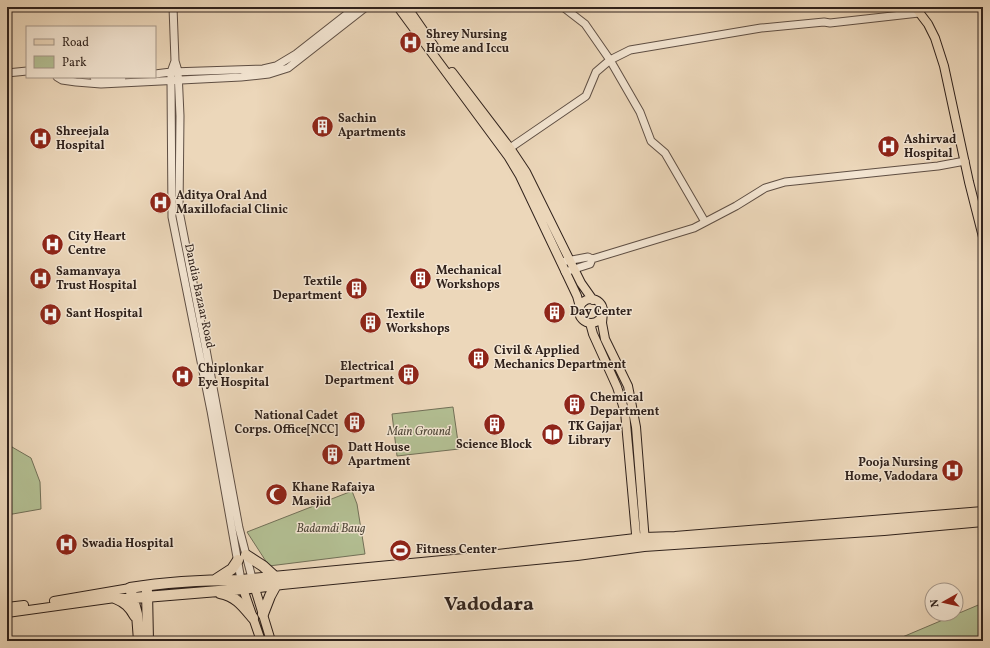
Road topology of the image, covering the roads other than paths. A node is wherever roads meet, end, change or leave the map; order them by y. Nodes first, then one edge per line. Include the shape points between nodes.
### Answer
1 (174, 7) edge
2 (356, 7) edge
3 (366, 7) edge
4 (398, 7) edge
5 (407, 7) edge
6 (563, 7) edge
7 (917, 10) edge
8 (610, 60) junction
9 (26, 71) edge
10 (175, 72) junction
11 (7, 73) edge
12 (156, 74) edge
13 (59, 78) edge
14 (174, 80) junction
15 (510, 148) junction
16 (964, 161) junction
17 (705, 222) junction
18 (983, 236) edge
19 (592, 259) junction
20 (565, 262) junction
21 (574, 269) junction
22 (565, 272) junction
23 (593, 300) junction
24 (580, 307) junction
25 (602, 312) junction
26 (590, 323) junction
27 (983, 512) edge
28 (983, 521) edge
29 (641, 542) junction
30 (242, 558) junction
31 (215, 580) junction
32 (275, 581) junction
33 (253, 583) junction
34 (146, 585) junction
35 (242, 585) junction
36 (130, 588) junction
37 (212, 592) junction
38 (148, 597) junction
39 (115, 598) junction
40 (133, 598) junction
41 (7, 607) edge
42 (7, 613) edge
43 (263, 614) junction
44 (253, 618) junction
45 (138, 625) junction
46 (140, 641) edge
47 (148, 641) edge
48 (261, 641) edge
49 (271, 641) edge

1 - 10 street, Dandia Bazaar Road
2 - 10 street via 296,54 276,66 263,69
3 - 14 street via 288,68 269,74 241,77
4 - 20 main road via 508,156
5 - 15 main road
6 - 8 street via 585,24
7 - 8 street via 830,24 816,23 729,33 630,50
7 - 16 main road via 935,38
8 - 15 street via 596,72 586,96
8 - 17 street via 640,112 651,141 665,153
9 - 11 street
10 - 12 street
10 - 14 street, Dandia Bazaar Road
13 - 14 street via 101,84
14 - 30 street, Dandia Bazaar Road via 180,116 179,211
15 - 20 main road via 526,172
16 - 17 street via 785,182 765,188
16 - 18 main road
17 - 19 street via 687,230
19 - 20 street via 588,257
19 - 21 street via 590,264
20 - 21 main road
20 - 22 main road
21 - 22 street
21 - 23 main road
22 - 24 main road
23 - 24 main road via 587,300
23 - 25 main road via 599,303
24 - 26 main road via 581,318
25 - 26 main road via 600,319
25 - 29 main road via 605,339 628,386 636,427
26 - 29 main road via 625,412
27 - 29 highway via 675,537
28 - 29 highway via 884,530
29 - 32 highway via 471,558
30 - 31 highway via 232,569
30 - 32 highway via 262,566
30 - 33 street, Dandia Bazaar Road
30 - 35 street, Dandia Bazaar Road
31 - 34 highway
31 - 35 highway
32 - 33 highway
32 - 43 highway
33 - 35 highway
33 - 43 main road
34 - 36 highway
34 - 38 highway
35 - 37 highway
35 - 44 main road
36 - 40 highway
36 - 41 main road
37 - 38 highway
37 - 44 highway via 228,594 238,600
38 - 40 highway
38 - 47 highway
39 - 40 main road
39 - 42 main road
39 - 45 highway via 129,607
40 - 45 highway
43 - 49 main road
44 - 48 main road
45 - 46 highway

